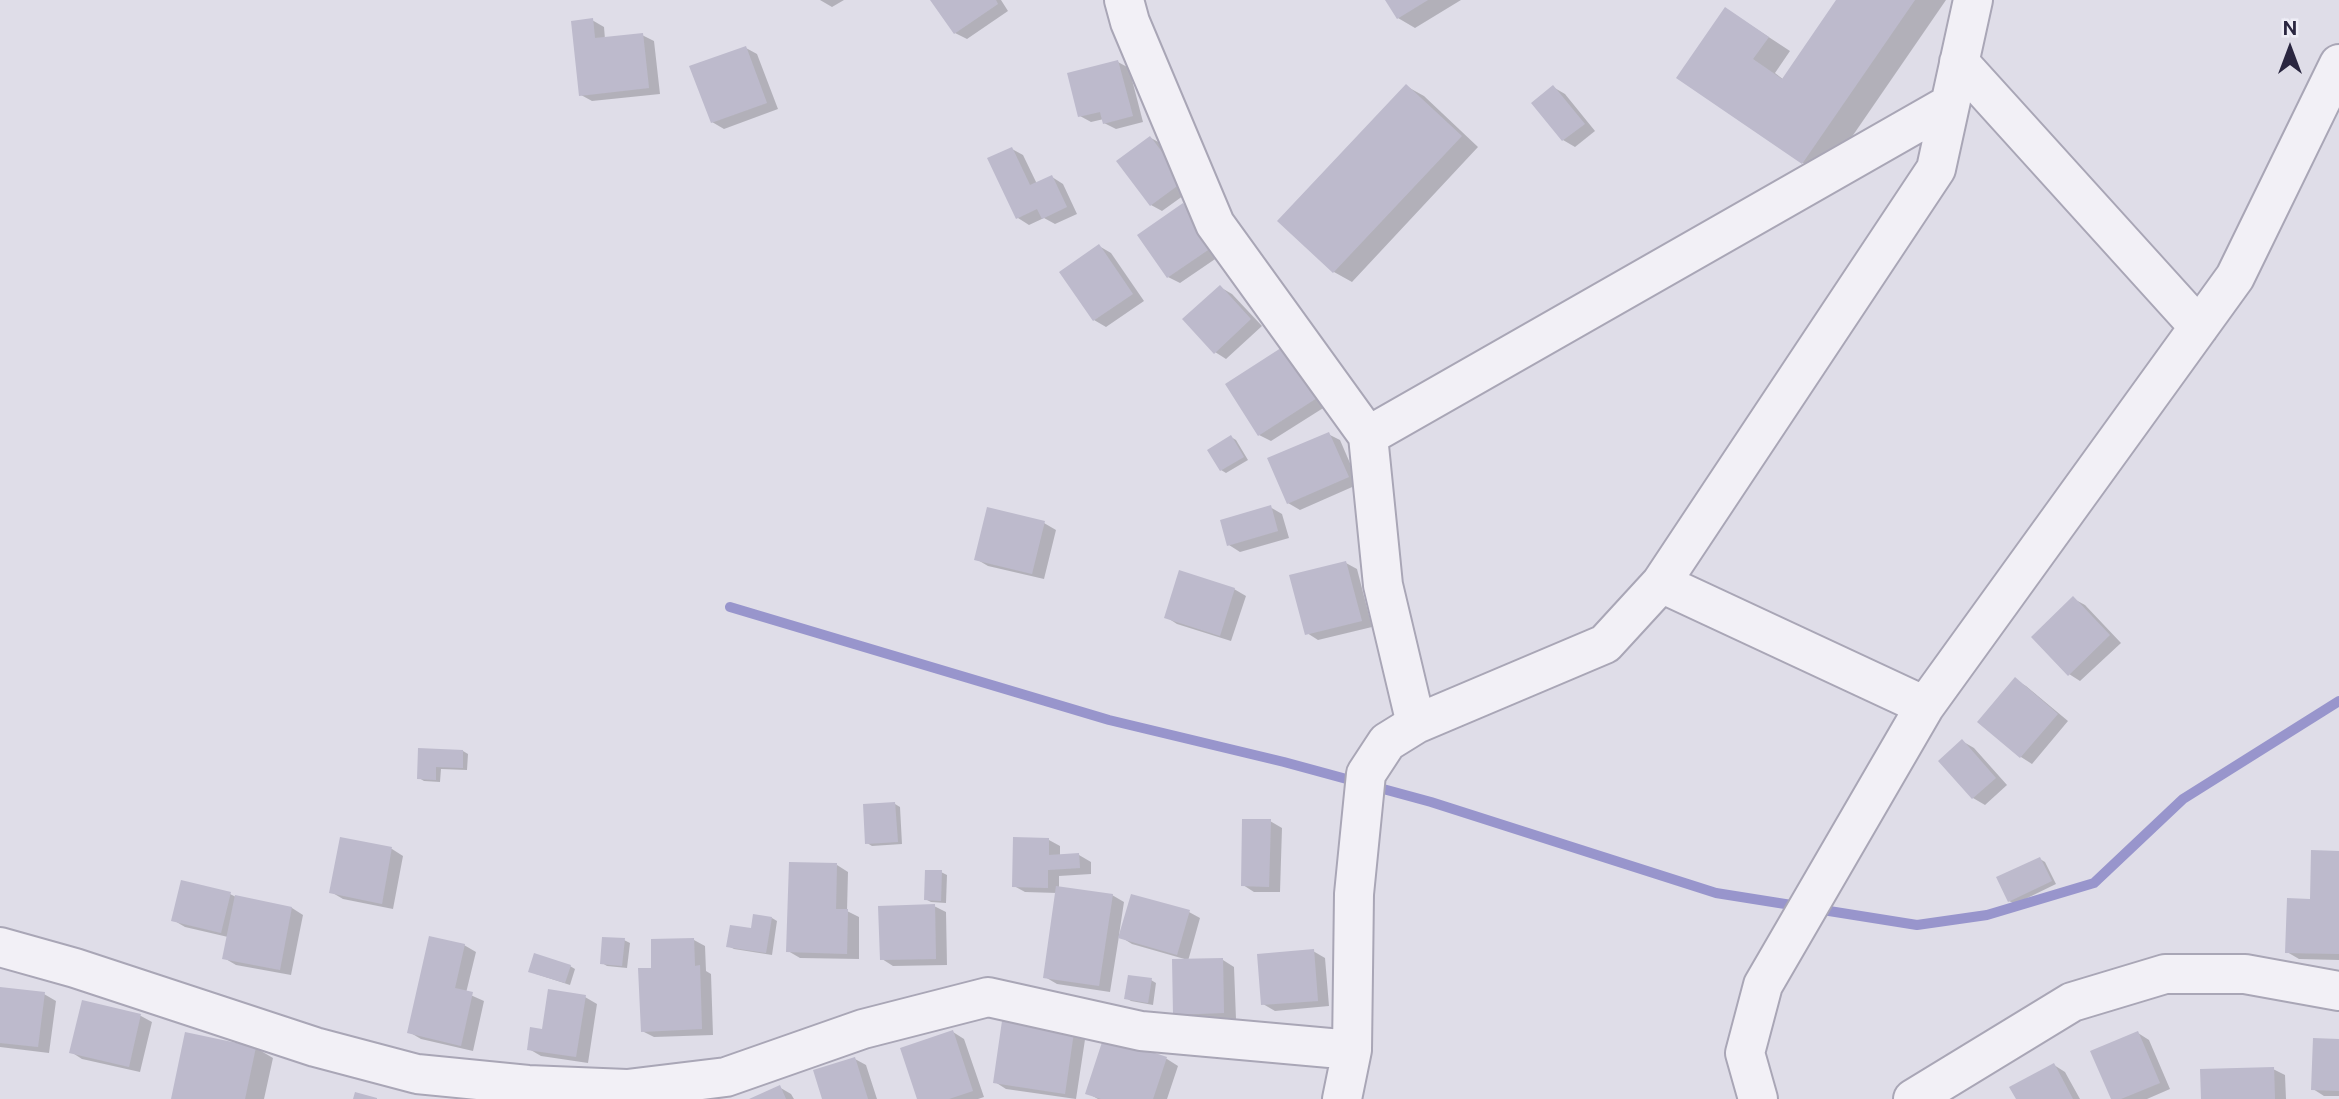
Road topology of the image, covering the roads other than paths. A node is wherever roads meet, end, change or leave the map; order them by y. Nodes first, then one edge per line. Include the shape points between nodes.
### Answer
1 (1125, 0) edge
2 (1973, 0) edge
3 (1959, 62) junction
4 (2339, 64) edge
5 (1950, 104) junction
6 (2199, 327) junction
7 (1368, 436) junction
8 (1661, 583) junction
9 (1924, 706) junction
10 (1416, 724) junction
11 (0, 947) edge
12 (2339, 991) edge
13 (1352, 1050) junction
14 (1342, 1099) edge
15 (1758, 1099) edge
16 (1913, 1099) edge

1 - 7 street via 1130,22 1215,224
2 - 3 street
3 - 5 street
3 - 6 street
4 - 6 street via 2235,278
5 - 7 street
5 - 8 street via 1936,169
6 - 9 street
7 - 10 street via 1383,585
8 - 9 street
8 - 10 street via 1605,644
9 - 15 street via 1763,985 1745,1053
10 - 13 street via 1387,743 1366,774 1354,894
11 - 13 street via 315,1047 417,1074 528,1085 627,1089 726,1077 863,1029 988,997 1141,1031
12 - 16 street via 2245,974 2165,974 2072,1002
13 - 14 street

